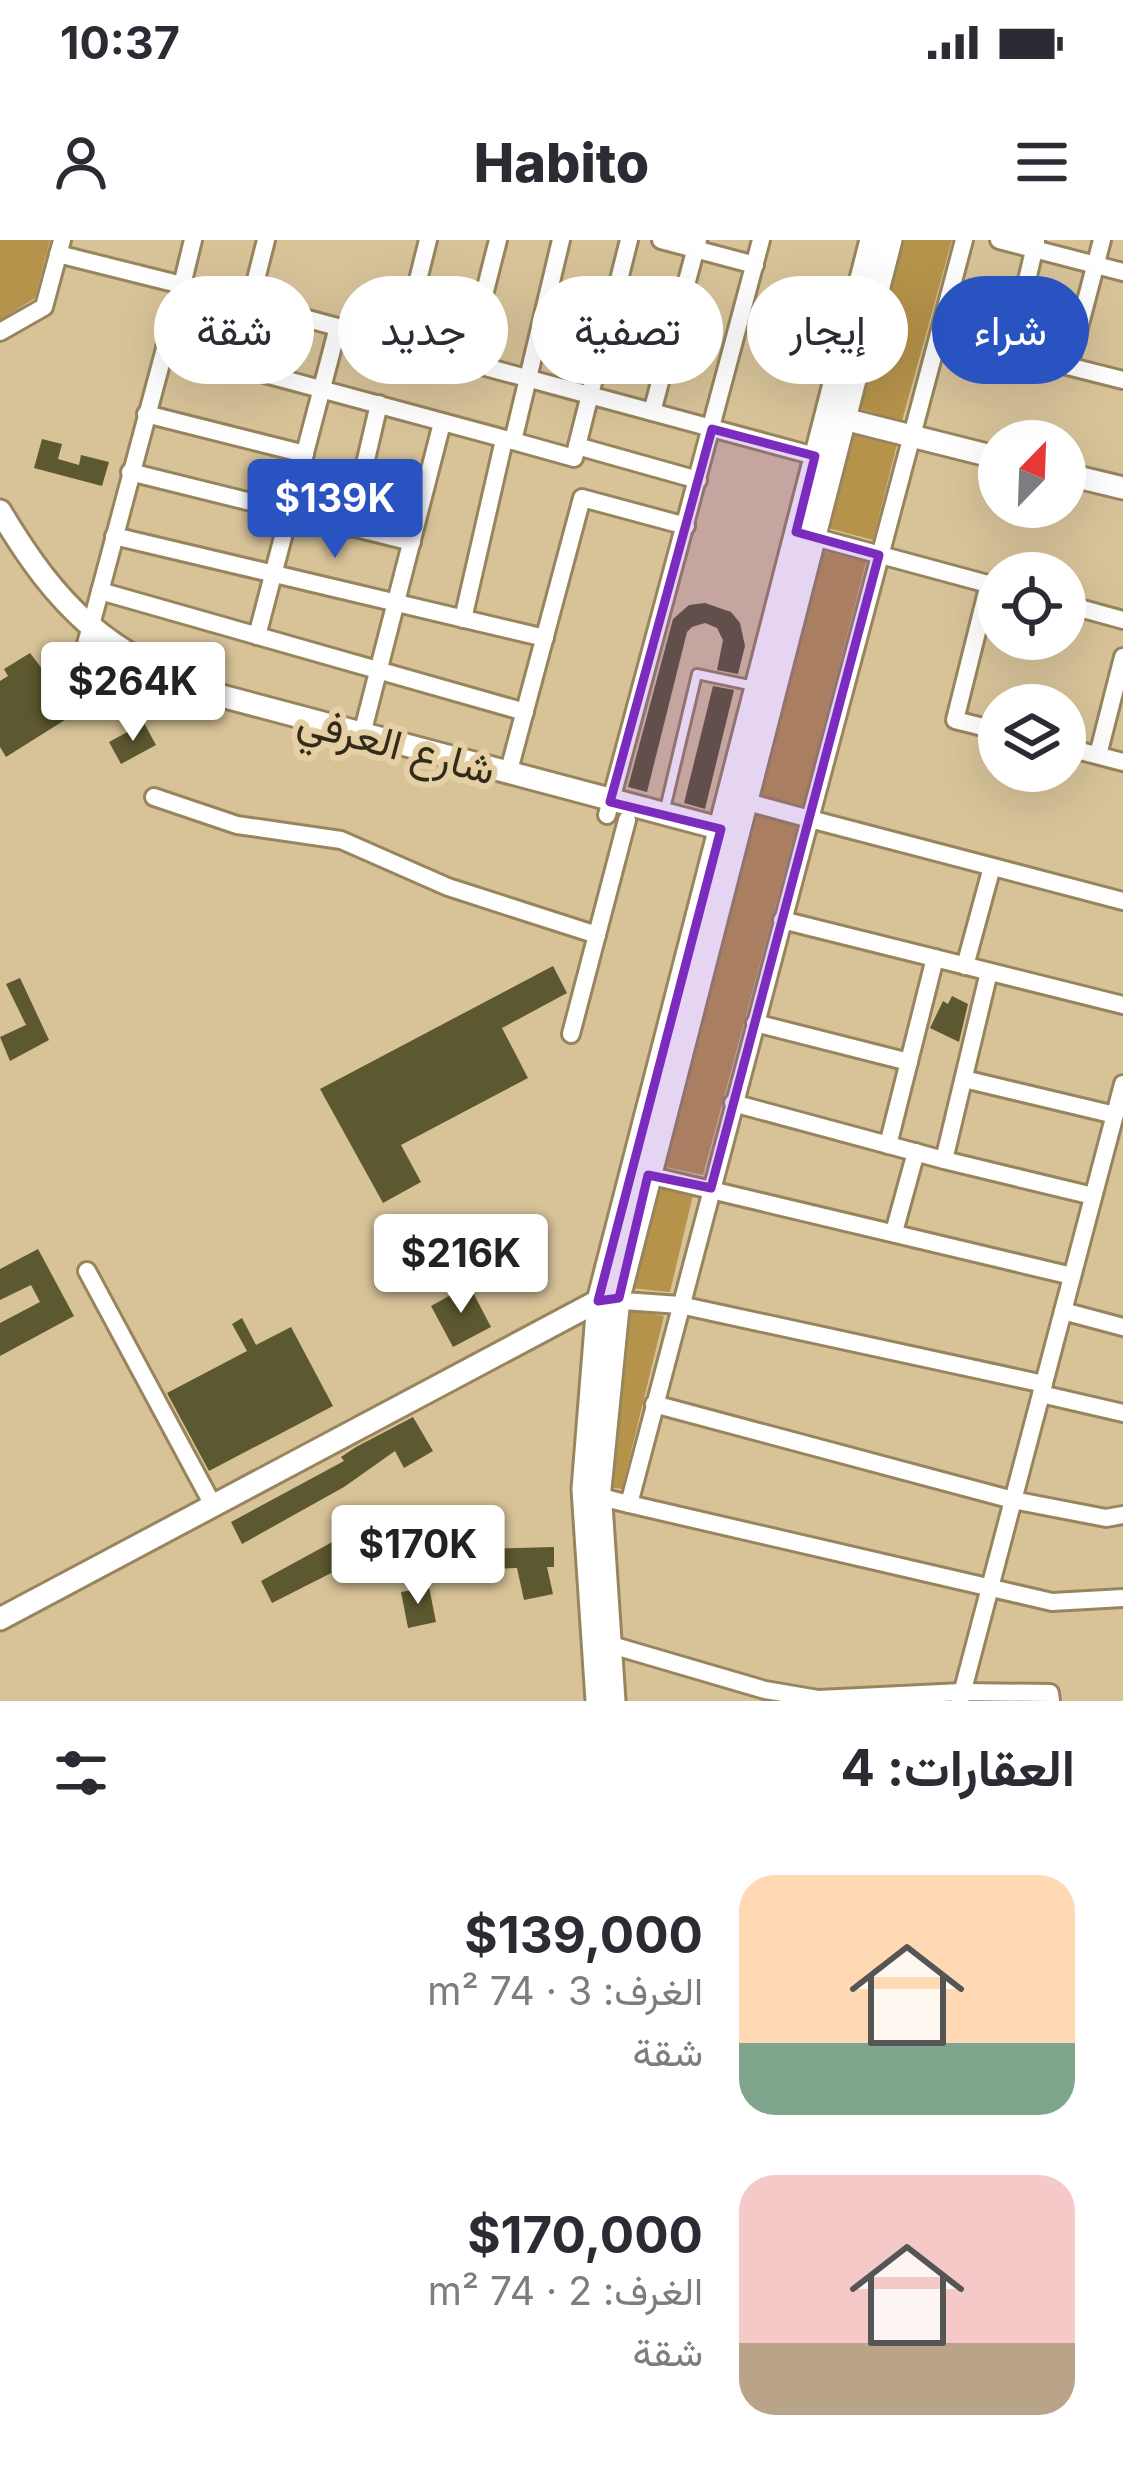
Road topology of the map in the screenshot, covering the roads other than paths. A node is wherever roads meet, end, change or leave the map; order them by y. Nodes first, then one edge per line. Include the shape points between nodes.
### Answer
1 (193, 240) edge
2 (266, 240) edge
3 (428, 240) edge
4 (499, 240) edge
5 (561, 240) edge
6 (629, 240) edge
7 (662, 240) edge
8 (761, 240) edge
9 (871, 240) edge
10 (891, 240) edge
11 (964, 240) edge
12 (999, 240) edge
13 (1102, 240) edge
14 (697, 244) edge
15 (1035, 244) edge
16 (60, 247) edge
17 (755, 265) junction
18 (1095, 265) junction
19 (1123, 272) edge
20 (154, 276) edge
21 (184, 276) edge
22 (257, 276) edge
23 (419, 276) edge
24 (490, 276) edge
25 (955, 276) edge
26 (1028, 276) edge
27 (1089, 288) edge
28 (314, 320) edge
29 (338, 327) joint
30 (0, 332) edge
31 (932, 361) edge
32 (1089, 371) edge
33 (508, 373) edge
34 (528, 379) junction
35 (1123, 380) edge
36 (155, 384) edge
37 (310, 384) edge
38 (322, 387) junction
39 (590, 395) junction
40 (379, 404) junction
41 (652, 412) junction
42 (146, 414) junction
43 (844, 419) junction
44 (442, 423) junction
45 (712, 428) junction
46 (910, 436) junction
47 (508, 441) junction
48 (577, 446) junction
49 (978, 453) edge
50 (305, 454) junction
51 (815, 456) junction
52 (130, 472) junction
53 (1086, 479) edge
54 (698, 480) junction
55 (1123, 488) edge
56 (0, 511) edge
57 (289, 514) junction
58 (686, 526) junction
59 (350, 528) junction
60 (805, 534) junction
61 (114, 536) junction
62 (0, 538) edge
63 (412, 542) junction
64 (879, 555) junction
65 (274, 574) junction
66 (978, 581) edge
67 (100, 591) junction
68 (394, 602) junction
69 (1086, 610) edge
70 (463, 619) junction
71 (1123, 620) edge
72 (257, 636) junction
73 (88, 637) junction
74 (545, 638) junction
75 (978, 640) edge
76 (1123, 657) edge
77 (377, 670) junction
78 (757, 687) junction
79 (525, 712) junction
80 (978, 725) edge
81 (362, 734) junction
82 (1086, 752) edge
83 (1098, 755) junction
84 (1123, 762) edge
85 (508, 774) junction
86 (154, 797) dead end
87 (747, 802) junction
88 (615, 812) junction
89 (664, 815) junction
90 (810, 819) junction
91 (720, 836) junction
92 (992, 867) junction
93 (1123, 901) edge
94 (782, 920) junction
95 (597, 935) junction
96 (935, 958) junction
97 (965, 966) junction
98 (989, 972) junction
99 (1123, 1005) edge
100 (754, 1023) junction
101 (571, 1034) dead end
102 (909, 1062) junction
103 (964, 1079) junction
104 (1123, 1084) edge
105 (733, 1103) junction
106 (1115, 1115) junction
107 (888, 1145) junction
108 (916, 1152) junction
109 (944, 1160) junction
110 (648, 1174) junction
111 (711, 1188) junction
112 (1093, 1196) junction
113 (894, 1232) junction
114 (87, 1271) dead end
115 (1072, 1276) junction
116 (608, 1300) junction
117 (680, 1305) junction
118 (1063, 1311) junction
119 (1123, 1328) edge
120 (1042, 1389) junction
121 (654, 1404) junction
122 (1123, 1413) edge
123 (601, 1497) junction
124 (1013, 1500) junction
125 (629, 1504) junction
126 (212, 1505) junction
127 (1123, 1515) edge
128 (989, 1590) junction
129 (1123, 1598) edge
130 (0, 1619) edge
131 (608, 1644) junction
132 (961, 1696) edge
133 (597, 1701) edge
134 (614, 1701) edge
135 (1051, 1701) edge

1 - 21 street
2 - 22 street
3 - 23 street
4 - 24 street
5 - 34 street
6 - 39 street
7 - 14 street
8 - 17 street
9 - 51 main road
10 - 43 main road
11 - 25 street
12 - 15 street
13 - 18 street
14 - 17 street
14 - 41 street
15 - 18 street
15 - 26 street
16 - 20 street
16 - 30 street via 44,307
17 - 45 street
18 - 19 street
18 - 27 street
28 - 29 street
29 - 38 street
31 - 46 street
32 - 35 street
33 - 34 street
34 - 39 street
34 - 47 street
36 - 42 street
37 - 38 street
38 - 40 street
38 - 50 street
39 - 41 street
39 - 48 street
40 - 44 street
40 - 59 street
41 - 45 street
42 - 50 street
42 - 52 street
43 - 46 main road
43 - 60 main road
44 - 47 street
44 - 63 street
45 - 51 street
45 - 54 street
46 - 49 main road
46 - 64 street
47 - 48 street via 574,458
47 - 70 street
48 - 54 street
50 - 57 street
51 - 60 main road
52 - 57 street
52 - 61 street
53 - 55 main road
54 - 58 street
56 - 73 main road, شارع العرفي
57 - 59 street
57 - 65 street
58 - 74 street via 583,498
58 - 88 street
59 - 63 street
60 - 64 street
60 - 78 main road
60 - 87 main road
61 - 65 street
61 - 67 street
62 - 73 main road, شارع العرفي via 19,569
63 - 68 street
64 - 66 street
64 - 90 street
65 - 68 street
65 - 72 street
67 - 72 street
67 - 73 street
68 - 70 street
68 - 77 street
69 - 71 street
70 - 74 street
72 - 77 street
73 - 81 main road, شارع العرفي via 214,694
73 - 88 main road, شارع العرفي via 152,685 210,707
74 - 79 street
75 - 80 street via 955,720
76 - 83 street
77 - 79 street
77 - 81 street
78 - 89 lane via 698,674
78 - 91 main road
79 - 85 street
81 - 85 main road, شارع العرفي
82 - 83 street
83 - 84 street
85 - 88 main road, شارع العرفي
86 - 95 street via 237,825 341,840 448,887
87 - 90 street
87 - 110 main road
88 - 89 main road, شارع العرفي
88 - 91 main road, شارع العرفي
88 - 95 street
89 - 91 main road, شارع العرفي
90 - 92 street
90 - 94 street
91 - 116 main road
92 - 93 street
92 - 97 street
94 - 96 street
94 - 100 street
95 - 101 street
96 - 97 street
96 - 102 street
97 - 98 street
98 - 99 street
98 - 103 street
100 - 102 street
100 - 105 street
102 - 107 street
103 - 106 street
103 - 109 street
104 - 106 street
105 - 107 street
105 - 111 street
106 - 112 street
107 - 108 street
108 - 109 street
108 - 113 street
109 - 112 street
110 - 111 street
110 - 116 main road
111 - 113 street
111 - 117 street
112 - 115 street
113 - 115 street
114 - 126 street
115 - 118 street
116 - 117 street
116 - 123 main road
116 - 126 main road
116 - 133 main road via 583,1489
117 - 120 street
117 - 121 street
118 - 119 street
118 - 120 street
120 - 122 street
120 - 124 street
121 - 124 street
121 - 125 street
123 - 125 street
123 - 131 main road
124 - 127 street
124 - 128 street
125 - 128 street
126 - 130 main road
128 - 129 street via 1052,1603
128 - 132 street
131 - 132 street via 818,1699
131 - 134 main road
132 - 135 street via 1050,1694

